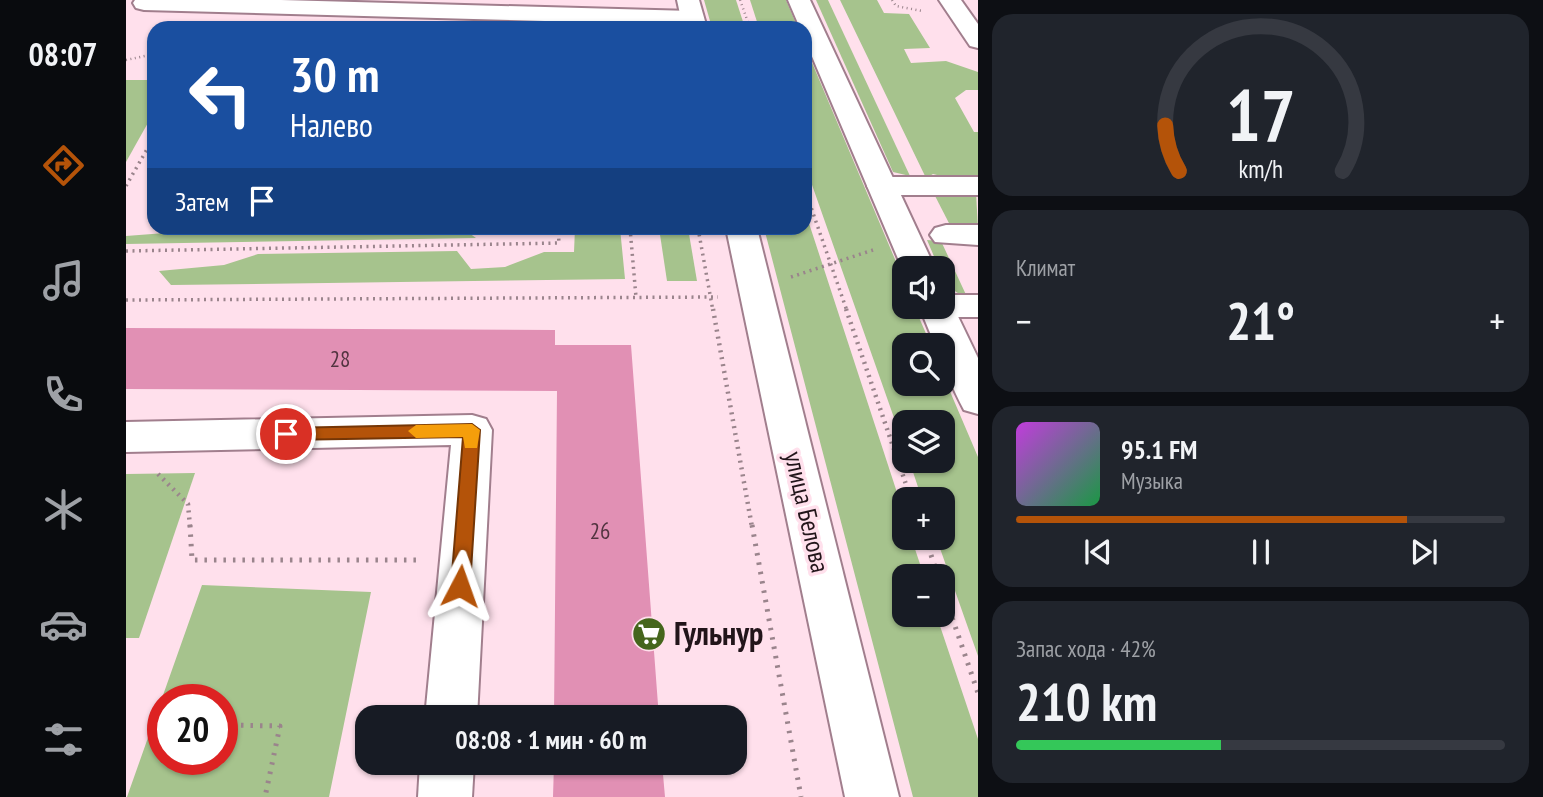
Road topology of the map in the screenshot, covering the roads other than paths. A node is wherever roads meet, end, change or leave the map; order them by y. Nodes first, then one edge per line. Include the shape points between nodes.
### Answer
1 (799, 0) edge
2 (950, 0) edge
3 (139, 2) edge
4 (323, 4) edge
5 (513, 7) edge
6 (692, 16) edge
7 (661, 18) junction
8 (650, 21) edge
9 (808, 21) edge
10 (812, 29) edge
11 (978, 41) edge
12 (882, 186) junction
13 (978, 186) edge
14 (743, 235) edge
15 (946, 235) dead end
16 (978, 235) edge
17 (914, 256) edge
18 (955, 306) edge
19 (978, 306) edge
20 (942, 319) edge
21 (978, 400) edge
22 (126, 437) edge
23 (452, 705) edge
24 (446, 775) edge
25 (445, 797) edge
26 (872, 797) edge

1 - 9 main road
2 - 11 main road
3 - 4 main road
4 - 5 main road
5 - 7 main road
6 - 7 main road
7 - 8 main road
10 - 12 main road
12 - 13 main road
12 - 17 main road
14 - 26 main road, улица Белова
15 - 16 main road
18 - 19 main road
20 - 21 main road
22 - 23 main road via 472,430
24 - 25 main road

